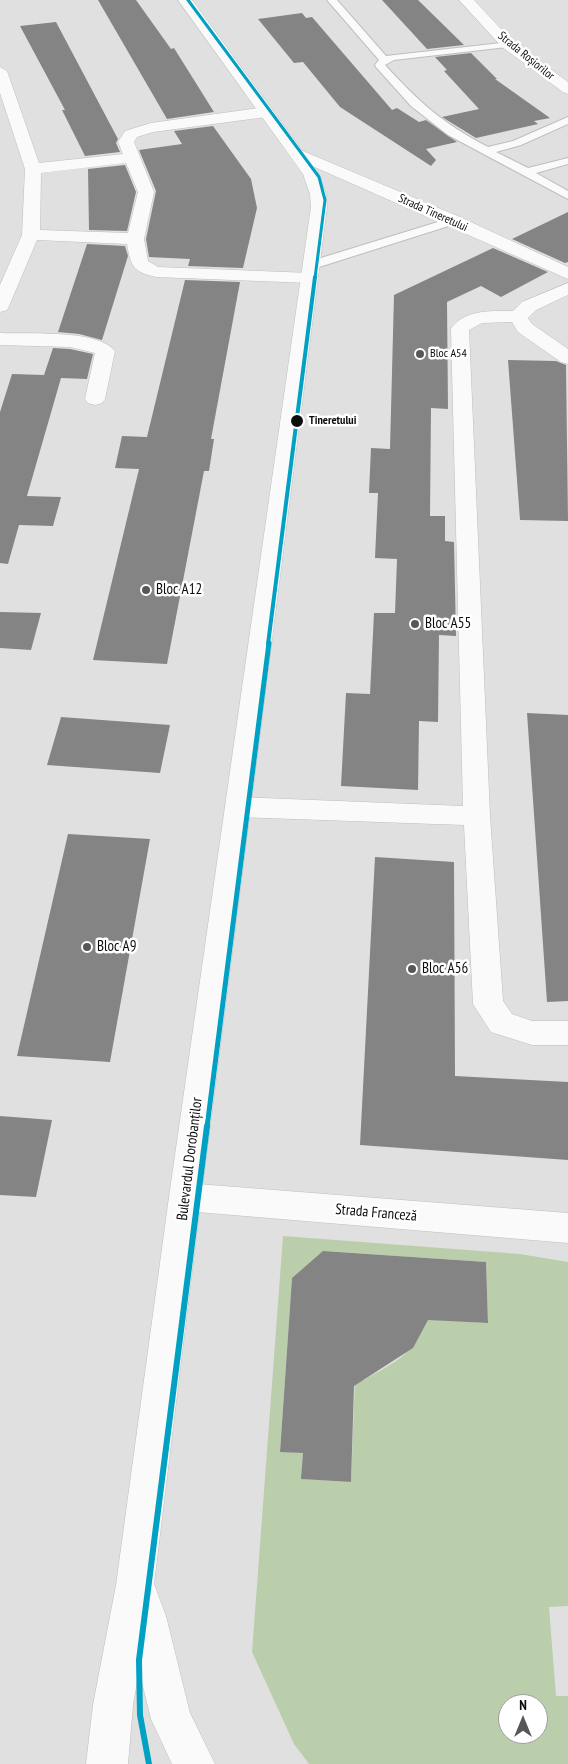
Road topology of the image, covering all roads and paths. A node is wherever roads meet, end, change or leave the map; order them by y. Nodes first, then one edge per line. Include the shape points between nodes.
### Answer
1 (185, 0) edge
2 (332, 0) edge
3 (466, 0) edge
4 (507, 44) junction
5 (384, 60) junction
6 (0, 71) edge
7 (568, 88) edge
8 (266, 112) junction
9 (568, 120) edge
10 (486, 151) junction
11 (298, 154) junction
12 (132, 158) junction
13 (568, 161) edge
14 (32, 169) junction
15 (527, 172) junction
16 (568, 196) edge
17 (454, 221) junction
18 (31, 234) junction
19 (135, 239) junction
20 (311, 271) junction
21 (568, 274) edge
22 (568, 288) edge
23 (0, 306) edge
24 (518, 317) junction
25 (0, 339) edge
26 (568, 358) edge
27 (95, 399) dead end
28 (238, 807) junction
29 (477, 816) junction
30 (568, 1033) edge
31 (185, 1197) junction
32 (568, 1228) edge
33 (135, 1585) junction
34 (107, 1764) edge
35 (194, 1764) edge

1 - 8 street, Bulevardul Dorobanților
2 - 5 lane
3 - 4 street, Strada Roșiorilor
4 - 5 lane
4 - 7 street, Strada Roșiorilor
5 - 10 lane via 381,68 433,119
6 - 14 street
8 - 11 street, Bulevardul Dorobanților
8 - 12 street via 151,128 131,134 126,142
9 - 10 lane via 517,143
10 - 15 lane
11 - 17 street, Strada Tineretului
11 - 20 street, Bulevardul Dorobanților via 311,174 318,194
12 - 14 street
12 - 19 street via 146,192
13 - 15 lane
14 - 18 street
15 - 16 lane
17 - 20 lane
17 - 21 street, Strada Tineretului
18 - 19 street
18 - 23 street
19 - 20 street via 137,262 143,269 156,272
20 - 28 street, Bulevardul Dorobanților
22 - 24 street via 529,306
24 - 26 street via 525,328
24 - 29 street via 484,317 466,322 460,330
25 - 27 street via 83,342 99,346 105,351
28 - 29 street
28 - 31 street, Bulevardul Dorobanților
29 - 30 street via 488,1004 502,1023 532,1033
31 - 32 street, Strada Franceză
31 - 33 street, Bulevardul Dorobanților
33 - 34 street, Bulevardul Dorobanților via 111,1718
33 - 35 street, Bulevardul Dorobanților via 146,1616 171,1719

